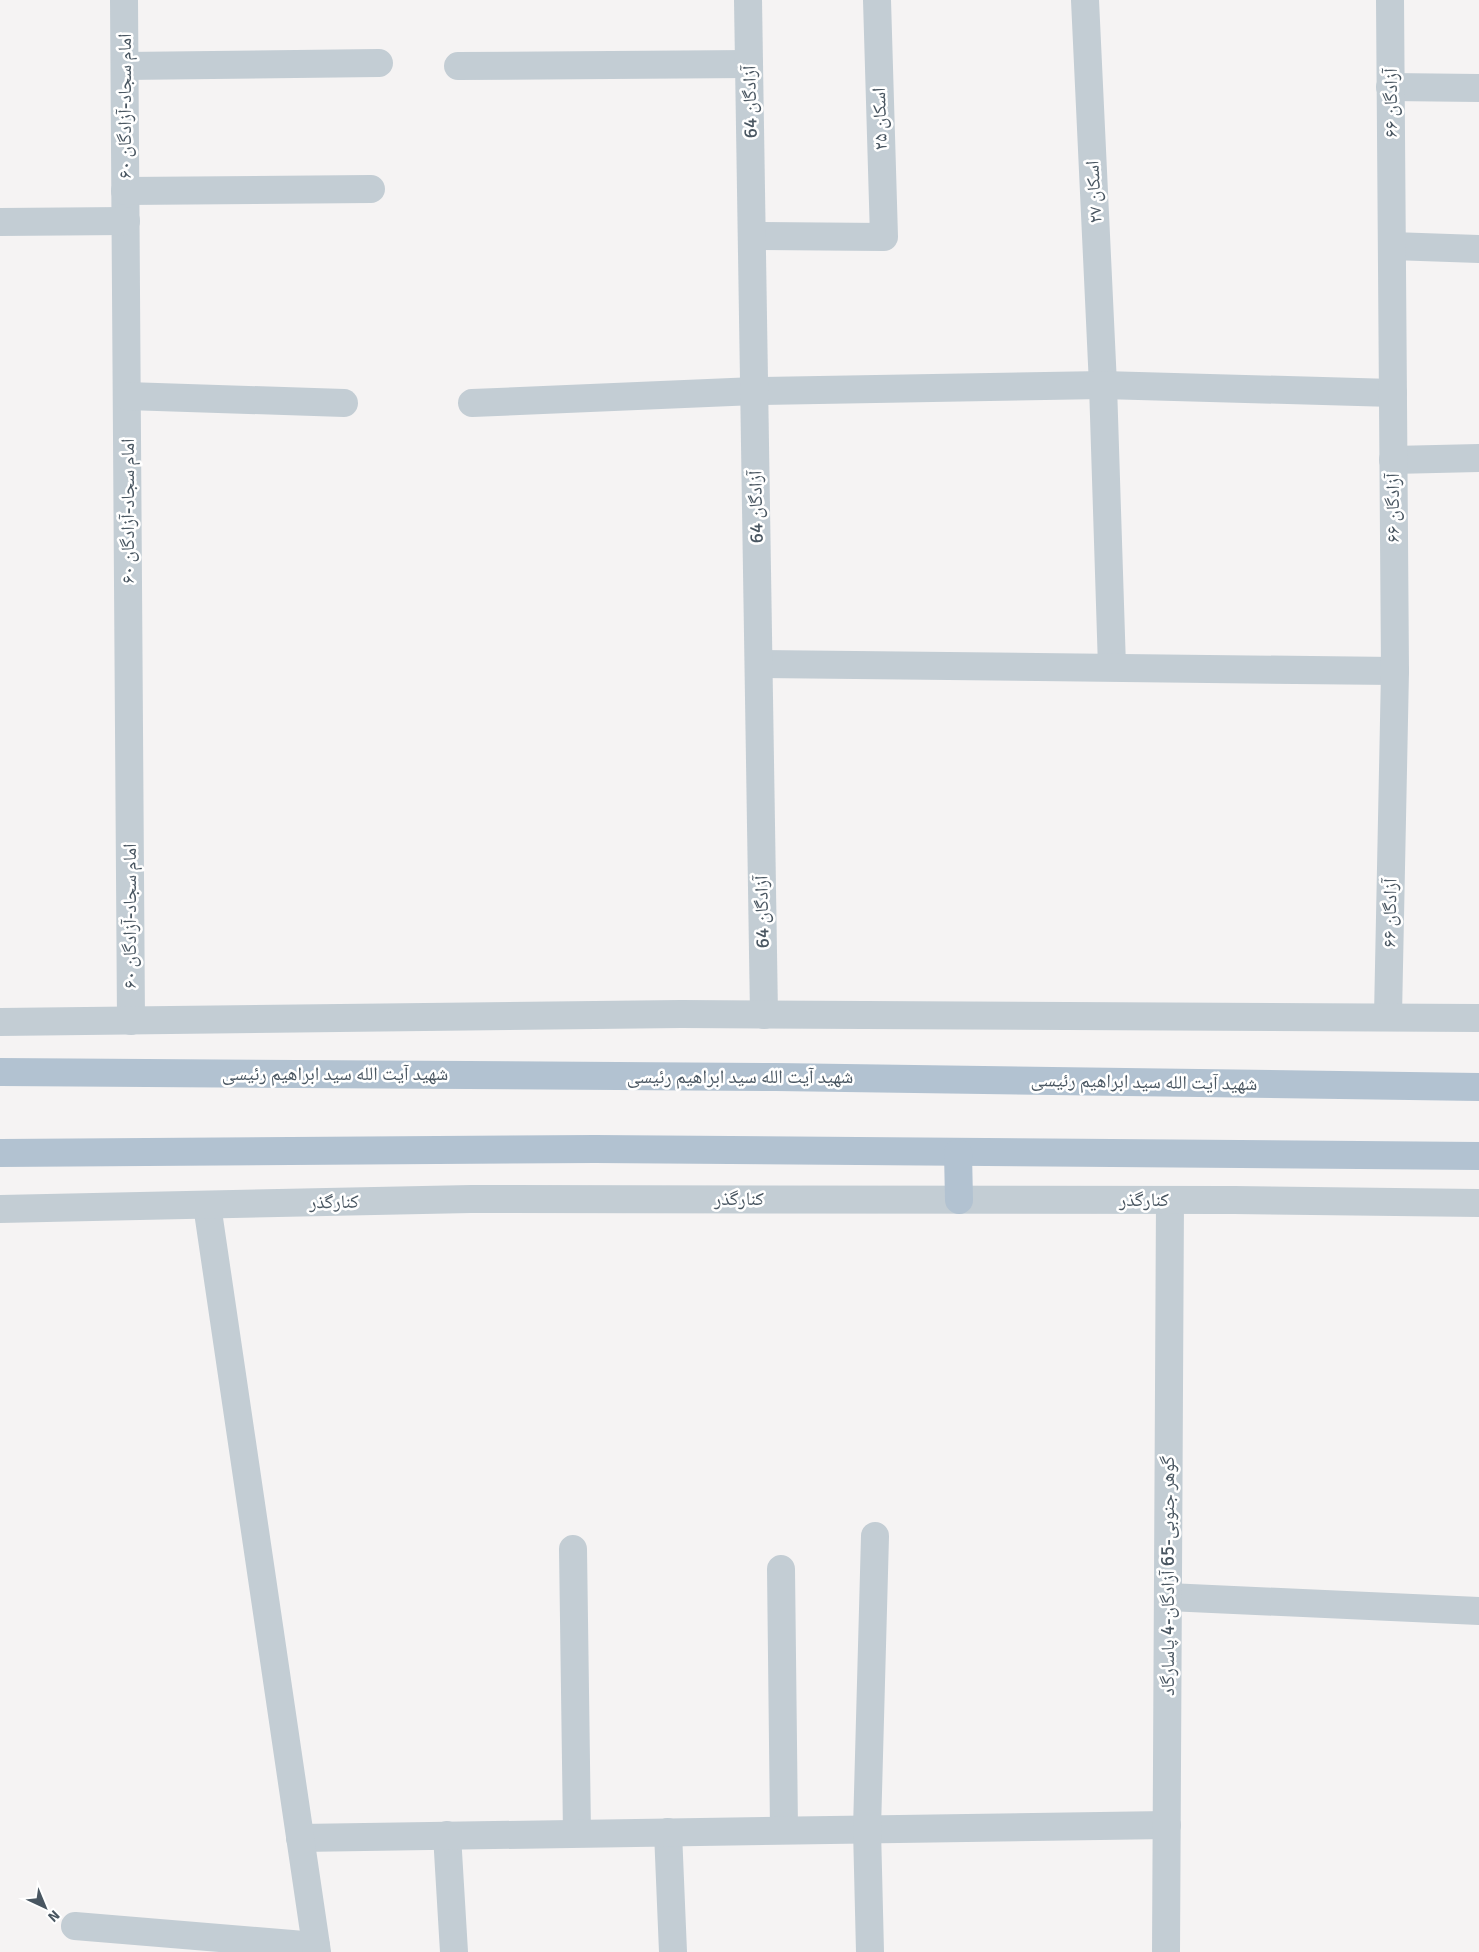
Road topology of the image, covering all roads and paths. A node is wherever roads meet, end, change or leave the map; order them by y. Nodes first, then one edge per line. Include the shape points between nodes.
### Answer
1 (124, 0) edge
2 (748, 0) edge
3 (877, 0) edge
4 (1085, 0) edge
5 (1390, 0) edge
6 (379, 63) dead end
7 (750, 64) junction
8 (125, 66) junction
9 (458, 66) dead end
10 (1390, 87) junction
11 (1479, 88) edge
12 (371, 189) dead end
13 (125, 191) junction
14 (126, 221) junction
15 (0, 222) edge
16 (752, 236) junction
17 (1392, 246) junction
18 (1479, 249) edge
19 (1103, 385) junction
20 (754, 391) junction
21 (1393, 393) junction
22 (127, 396) junction
23 (344, 403) dead end
24 (472, 403) dead end
25 (1479, 458) edge
26 (1393, 460) junction
27 (759, 664) junction
28 (1112, 668) junction
29 (1395, 671) junction
30 (764, 1015) junction
31 (1388, 1016) junction
32 (1479, 1018) edge
33 (131, 1021) junction
34 (0, 1022) edge
35 (0, 1072) edge
36 (1479, 1087) edge
37 (0, 1153) edge
38 (958, 1153) junction
39 (1479, 1156) edge
40 (959, 1200) junction
41 (1170, 1200) junction
42 (1479, 1203) edge
43 (207, 1205) junction
44 (0, 1209) edge
45 (875, 1536) dead end
46 (573, 1549) dead end
47 (781, 1569) dead end
48 (1168, 1597) junction
49 (1479, 1611) edge
50 (1167, 1825) junction
51 (867, 1829) junction
52 (784, 1830) junction
53 (668, 1832) junction
54 (577, 1834) junction
55 (447, 1835) junction
56 (300, 1838) junction
57 (75, 1926) dead end
58 (316, 1949) edge
59 (454, 1952) edge
60 (673, 1952) edge
61 (870, 1952) edge
62 (1166, 1952) edge

1 - 8 street, امام سجاد-آزادگان ۶۰
2 - 7 street, آزادگان 64
3 - 16 street, اسکان ۲۵ via 884,237
4 - 19 street, اسکان ۲۷
5 - 10 street, آزادگان ۶۶
6 - 8 street
7 - 9 street
7 - 16 street, آزادگان 64
8 - 13 street, امام سجاد-آزادگان ۶۰
10 - 11 street
10 - 17 street, آزادگان ۶۶
12 - 13 street
13 - 14 street, امام سجاد-آزادگان ۶۰
14 - 15 street
14 - 22 street, امام سجاد-آزادگان ۶۰
16 - 20 street, آزادگان 64
17 - 18 street
17 - 21 street, آزادگان ۶۶
19 - 20 street
19 - 21 street
19 - 28 street, اسکان ۲۷
20 - 24 street
20 - 27 street, آزادگان 64
21 - 26 street, آزادگان ۶۶
22 - 23 street
22 - 33 street, امام سجاد-آزادگان ۶۰
25 - 26 street
26 - 29 street, آزادگان ۶۶
27 - 28 street
27 - 30 street, آزادگان 64
28 - 29 street
29 - 31 street, آزادگان ۶۶
30 - 31 street
30 - 33 street
31 - 32 street
33 - 34 street
35 - 36 main road, شهید آیت الله سید ابراهیم رئیسی via 776,1076
37 - 38 main road via 595,1149
38 - 39 main road
38 - 40 main road
40 - 41 street, کنارگذر
40 - 43 street, کنارگذر via 471,1199
41 - 42 street, کنارگذر
41 - 48 street, گوهر جنوبی-65 آزادگان-4 پاسارگاد
43 - 44 street, کنارگذر
43 - 56 street
45 - 51 street
46 - 54 street
47 - 52 street
48 - 49 street
48 - 50 street, گوهر جنوبی-65 آزادگان-4 پاسارگاد
50 - 51 street
50 - 62 street, گوهر جنوبی-65 آزادگان-4 پاسارگاد
51 - 52 street
51 - 61 street
52 - 53 street
53 - 54 street
53 - 60 street
54 - 55 street
55 - 56 street
55 - 59 street
56 - 58 street
57 - 58 street

